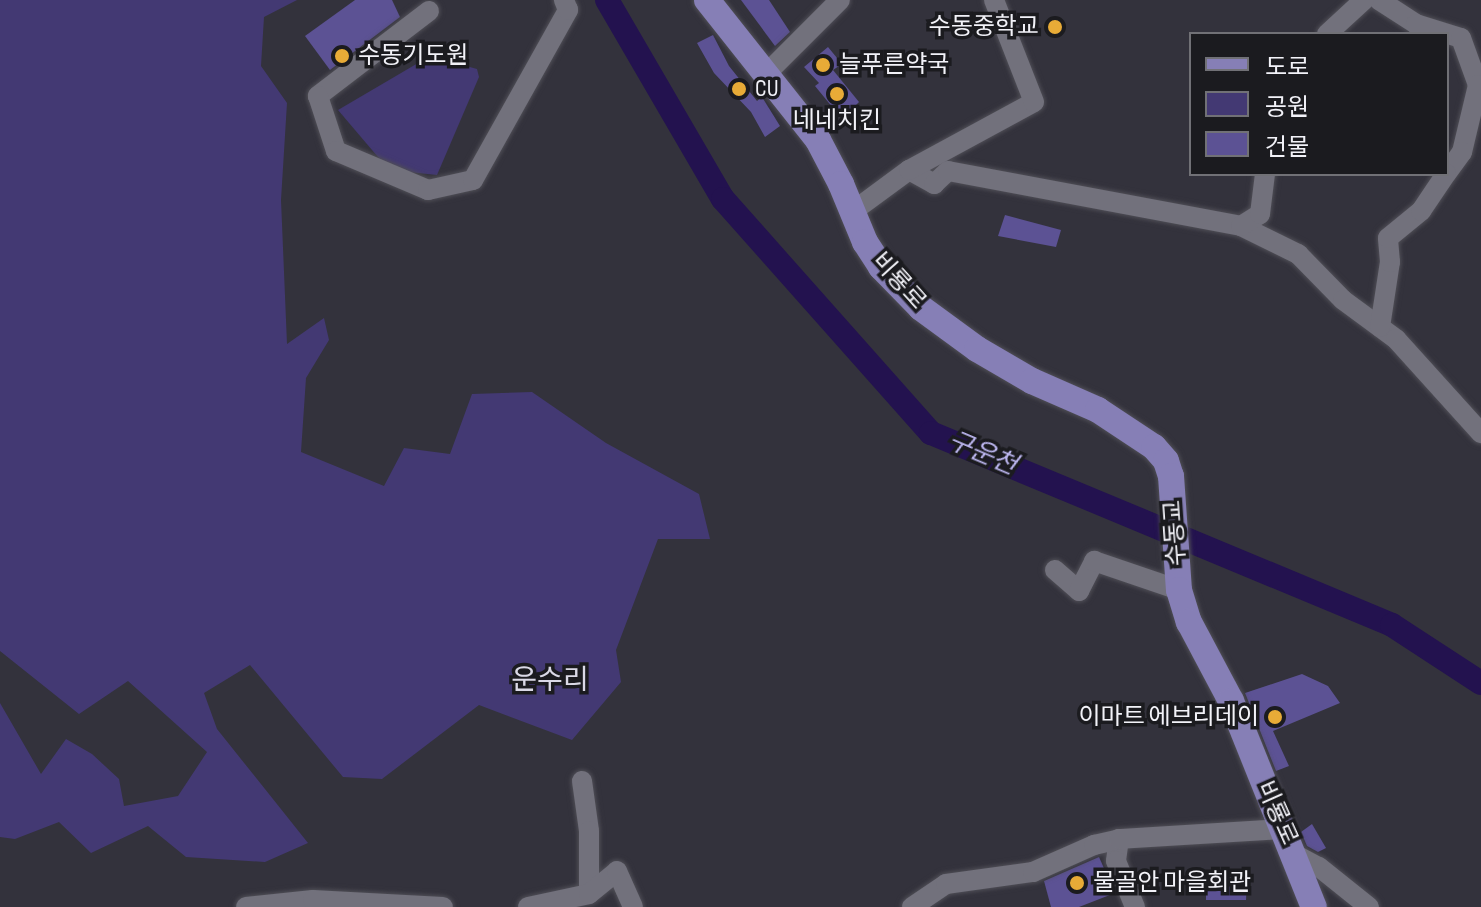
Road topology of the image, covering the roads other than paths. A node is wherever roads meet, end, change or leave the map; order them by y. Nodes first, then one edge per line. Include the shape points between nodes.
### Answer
1 (564, 0) edge
2 (707, 0) edge
3 (840, 0) edge
4 (994, 0) edge
5 (1364, 0) edge
6 (1379, 0) edge
7 (429, 11) dead end
8 (1329, 32) edge
9 (1442, 32) edge
10 (1449, 34) edge
11 (767, 73) junction
12 (909, 170) junction
13 (1449, 170) edge
14 (1265, 176) edge
15 (1445, 176) edge
16 (852, 212) junction
17 (1241, 226) junction
18 (1380, 327) junction
19 (1481, 433) edge
20 (1171, 476) joint
21 (1055, 570) dead end
22 (1179, 590) junction
23 (582, 781) dead end
24 (1281, 829) junction
25 (1119, 839) junction
26 (1296, 855) junction
27 (589, 894) junction
28 (255, 907) edge
29 (443, 907) edge
30 (528, 907) edge
31 (633, 907) edge
32 (912, 907) edge
33 (1135, 907) edge
34 (1314, 907) edge
35 (1369, 907) edge

1 - 7 street via 568,10 473,180 428,190 336,151 318,96
2 - 11 main road, 비룡로
3 - 11 street
4 - 12 street via 1034,102
5 - 8 street
6 - 9 street via 1416,24
10 - 13 street via 1461,38 1478,85 1462,152
11 - 16 main road, 비룡로 via 818,140
12 - 16 street
12 - 17 street via 934,184 948,171
14 - 17 street via 1260,214
15 - 18 street via 1421,211 1388,238 1390,262
16 - 20 main road, 비룡로 via 881,267 921,308 977,349 1098,410 1154,447
17 - 18 street via 1298,254 1343,300
18 - 19 street via 1440,384
20 - 22 main road, 수동교
21 - 22 street via 1079,591 1094,561
22 - 24 main road, 비룡로 via 1189,622 1231,701
23 - 27 street
24 - 25 street
24 - 26 main road, 비룡로
25 - 32 street via 1033,872 946,884
25 - 33 street via 1116,861
26 - 34 main road, 비룡로
26 - 35 street
27 - 30 street
27 - 31 street via 617,871
28 - 29 street via 313,900

